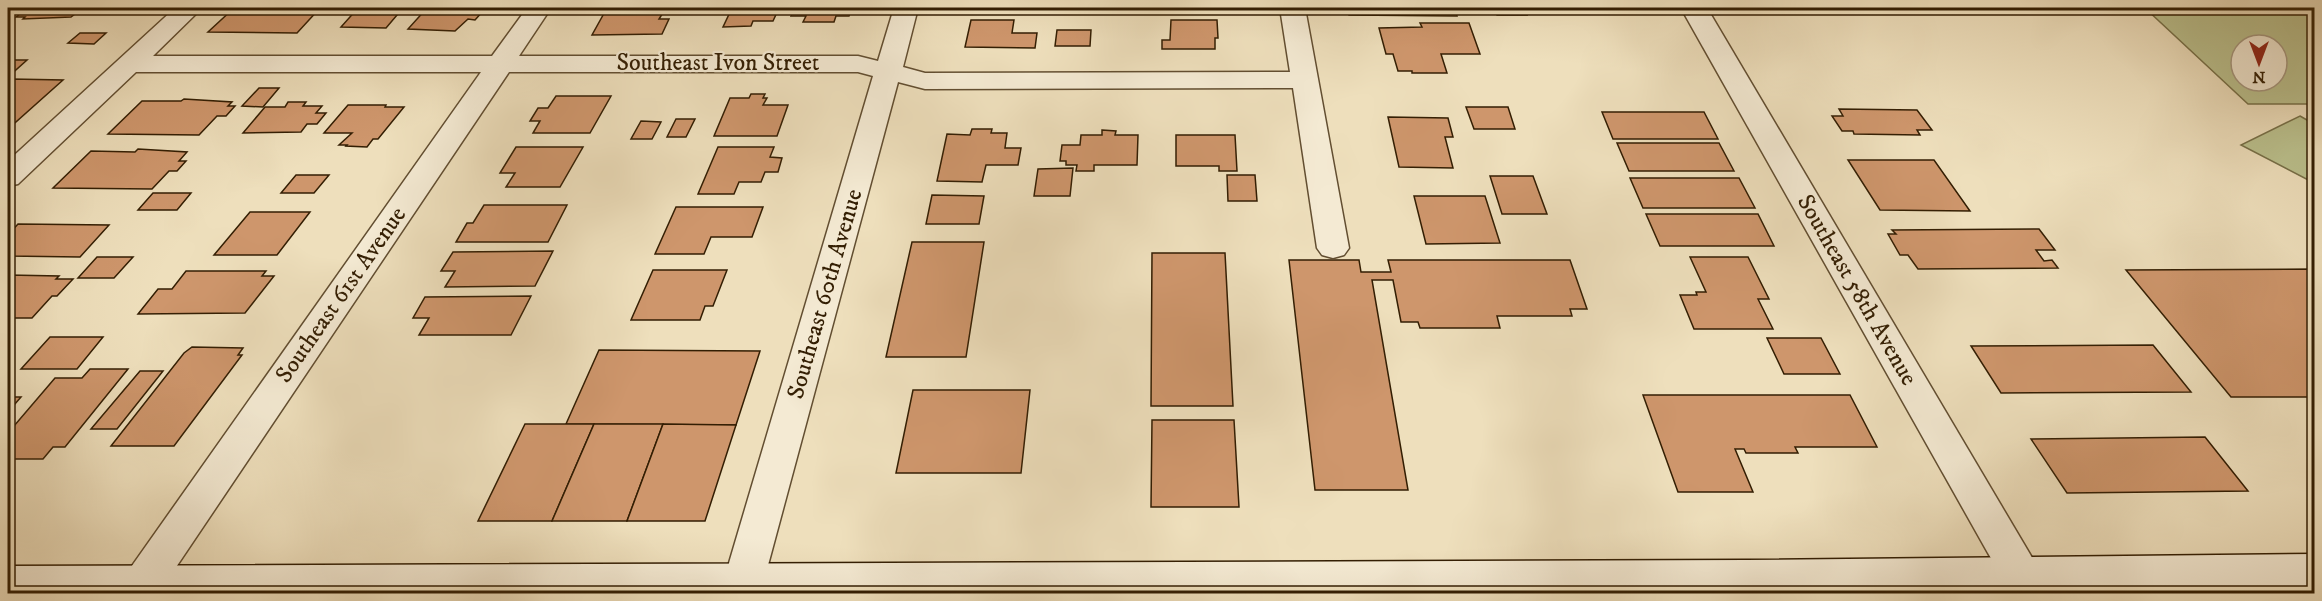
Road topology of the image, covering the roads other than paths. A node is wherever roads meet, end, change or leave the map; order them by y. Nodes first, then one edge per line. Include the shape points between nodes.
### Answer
1 (189, 8) edge
2 (539, 8) edge
3 (906, 8) edge
4 (1293, 8) edge
5 (1694, 8) edge
6 (501, 63) junction
7 (129, 64) junction
8 (888, 72) junction
9 (1305, 80) junction
10 (8, 176) edge
11 (1333, 248) dead end
12 (2314, 571) edge
13 (2020, 573) junction
14 (744, 580) junction
15 (143, 582) junction
16 (8, 583) edge
17 (1812, 584) edge
18 (1114, 586) edge

1 - 7 street
2 - 6 street, Southeast 61st Avenue
3 - 8 street, Southeast 60th Avenue
4 - 9 street
5 - 13 street, Southeast 58th Avenue
6 - 7 street, Southeast Ivon Street
6 - 8 street, Southeast Ivon Street via 858,64
6 - 15 street, Southeast 61st Avenue
7 - 10 street
8 - 9 street, Southeast Ivon Street via 925,81
8 - 14 street, Southeast 60th Avenue
9 - 11 street
12 - 13 street
13 - 17 street
14 - 15 street
14 - 18 street
15 - 16 street
17 - 18 street

